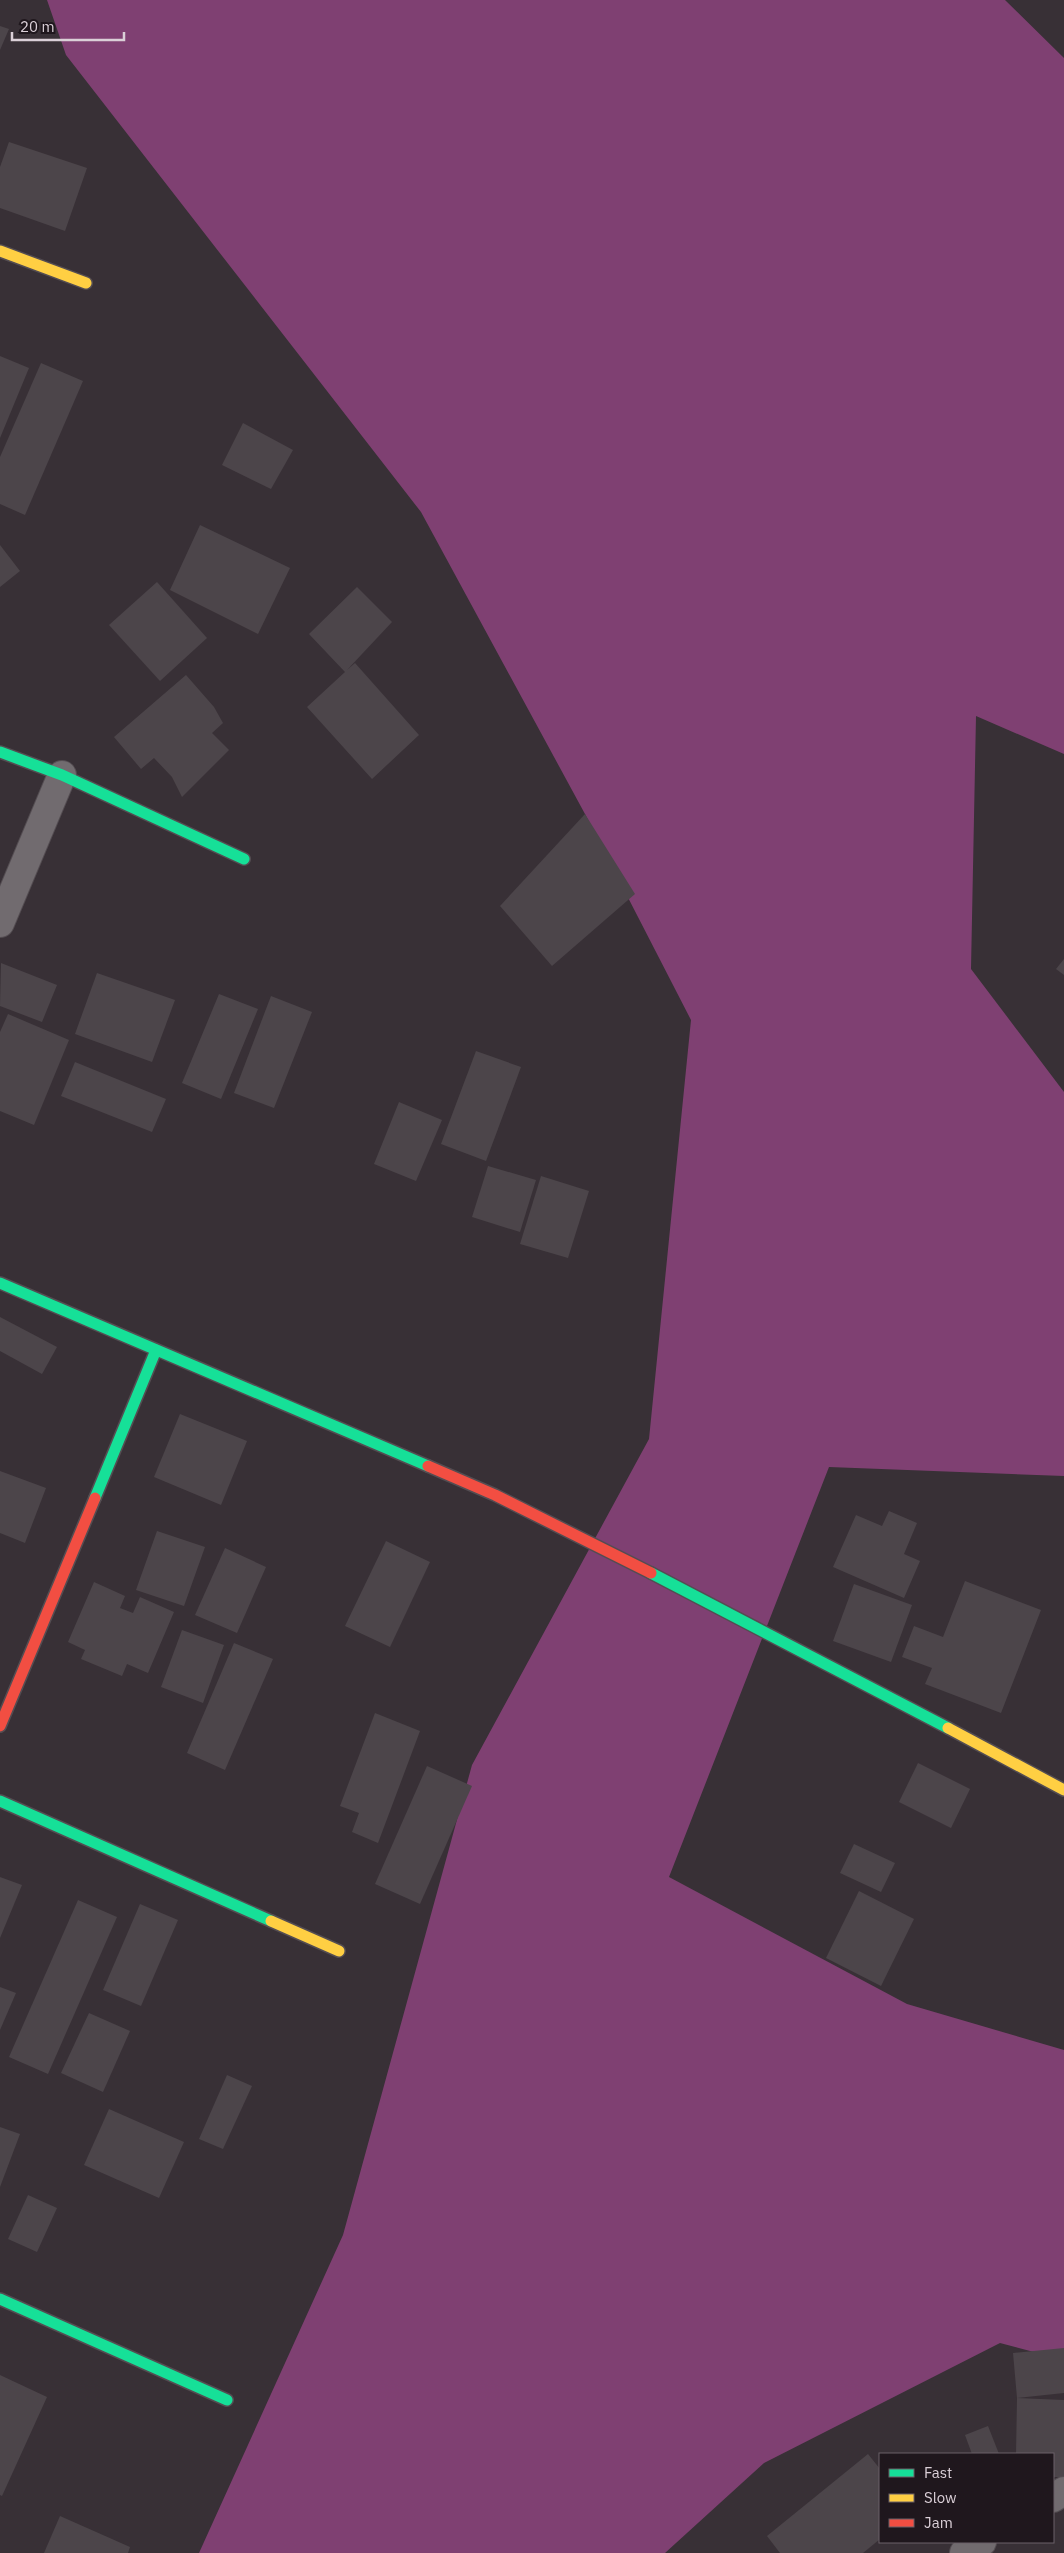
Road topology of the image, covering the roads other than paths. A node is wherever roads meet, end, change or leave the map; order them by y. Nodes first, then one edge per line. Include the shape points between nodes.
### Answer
1 (0, 251) edge
2 (86, 283) dead end
3 (0, 752) edge
4 (62, 776) junction
5 (244, 859) dead end
6 (0, 923) edge
7 (0, 1283) edge
8 (156, 1350) junction
9 (0, 1726) edge
10 (1064, 1790) edge
11 (0, 1801) edge
12 (339, 1951) dead end
13 (0, 2299) edge
14 (227, 2400) dead end
15 (980, 2543) edge
16 (964, 2553) edge

1 - 2 street
3 - 4 street
4 - 5 street
4 - 6 street
7 - 8 street
8 - 9 street
8 - 10 street via 495,1495 707,1601
11 - 12 street
13 - 14 street
15 - 16 street

